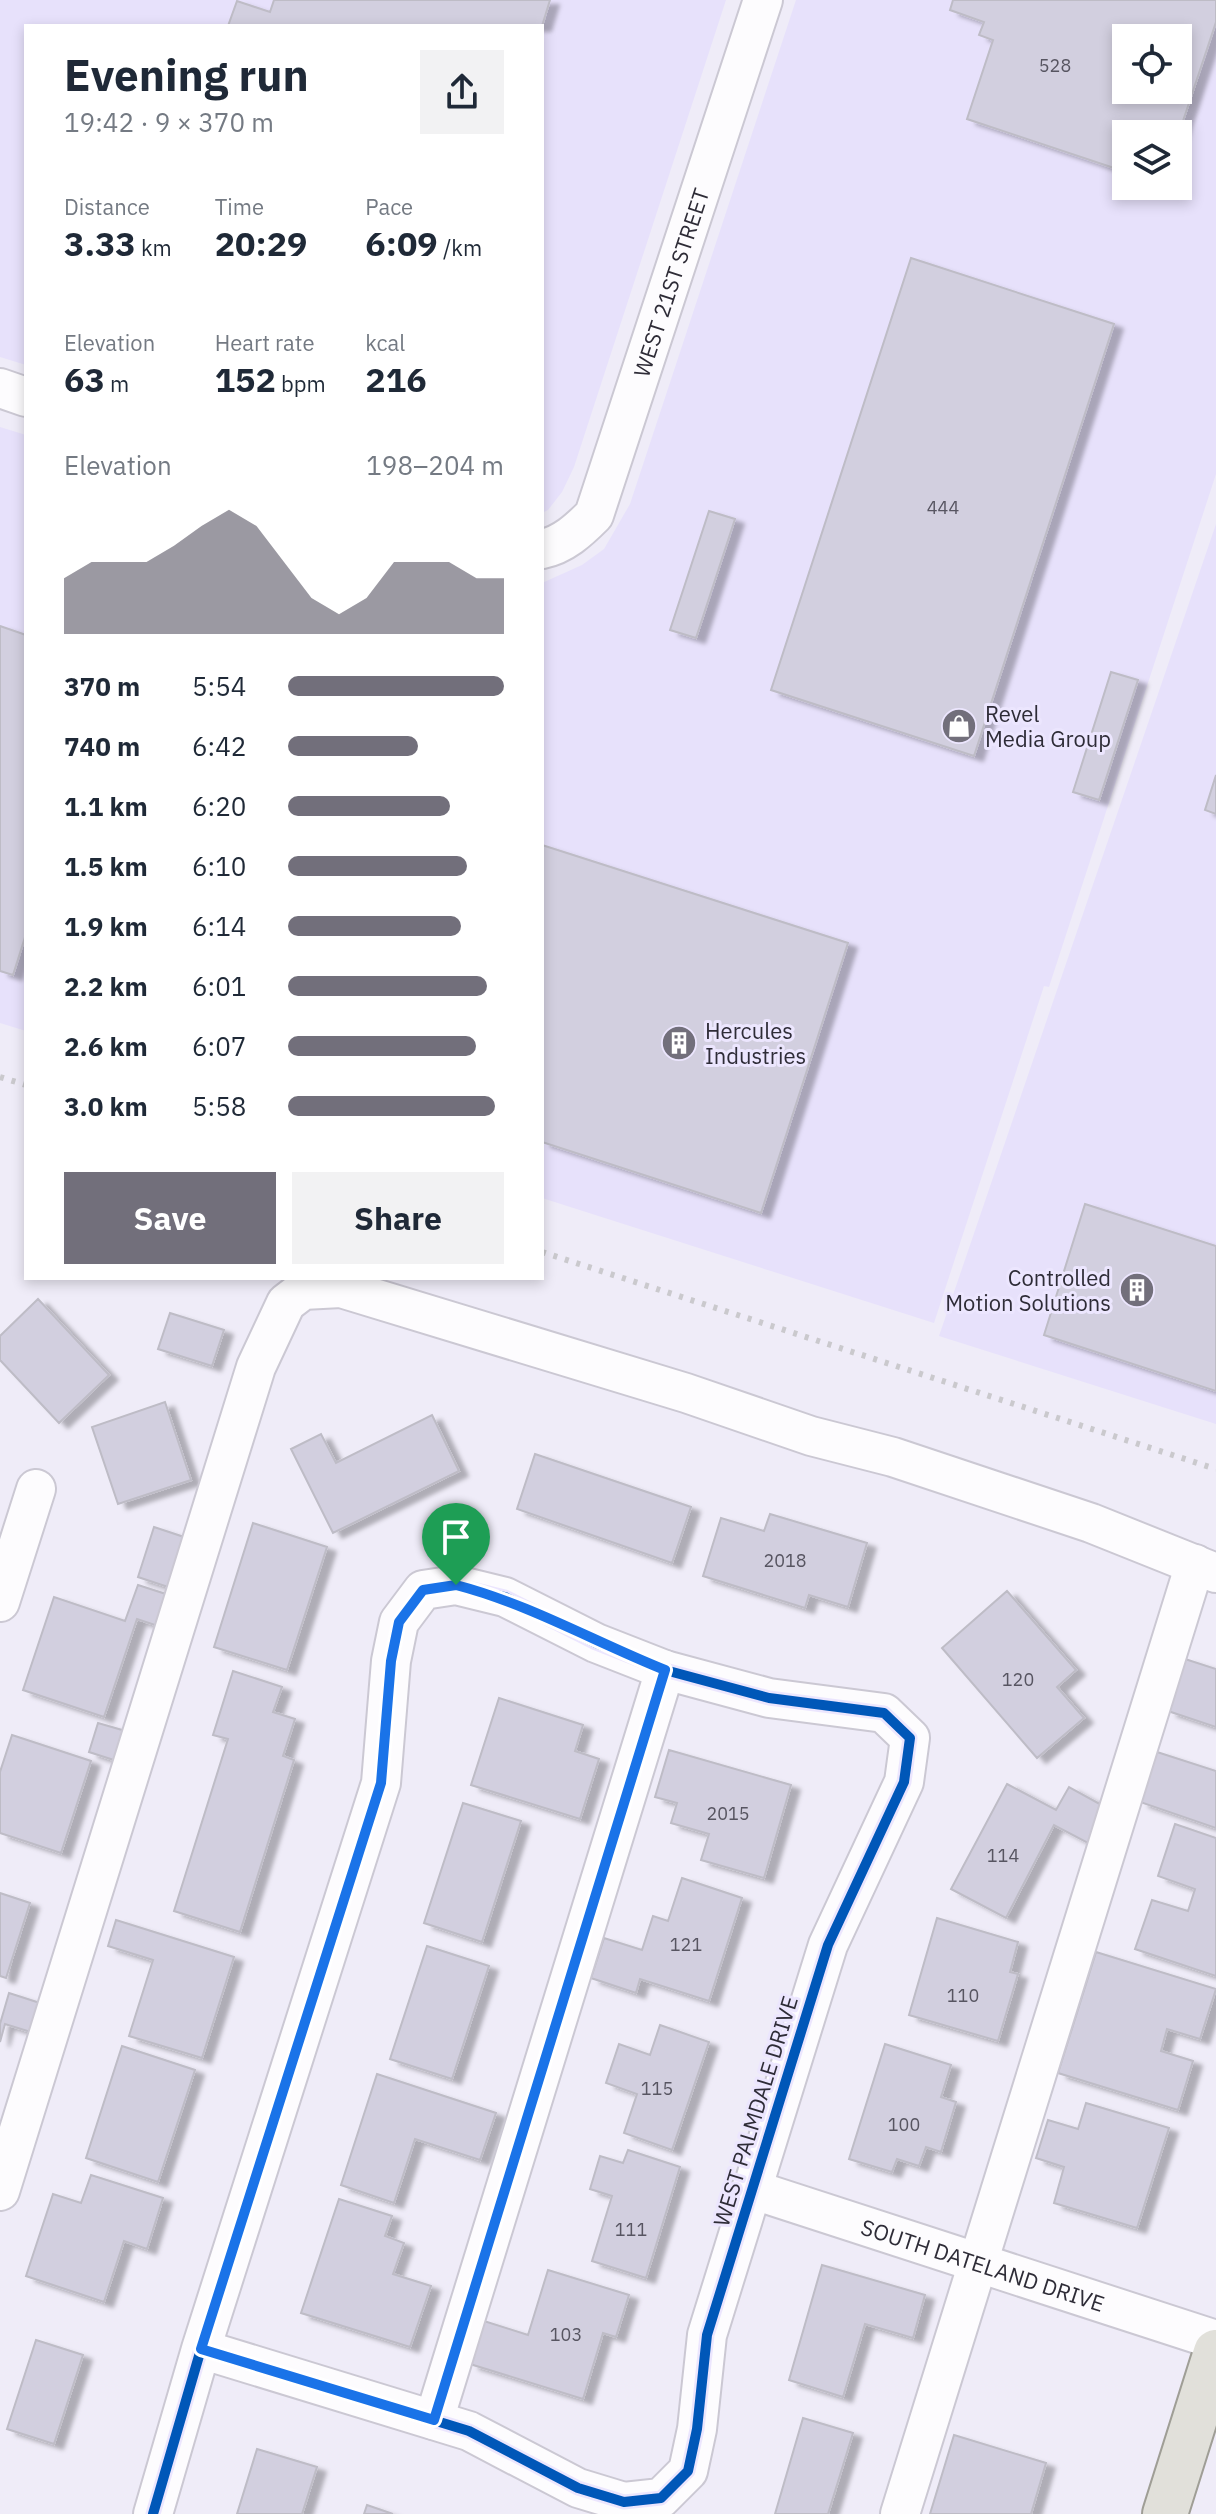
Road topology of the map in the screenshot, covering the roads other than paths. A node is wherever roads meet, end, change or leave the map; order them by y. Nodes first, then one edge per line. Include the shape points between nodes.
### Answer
1 (763, 0) edge
2 (0, 388) edge
3 (24, 396) edge
4 (548, 548) edge
5 (36, 1489) dead end
6 (1206, 1569) edge
7 (0, 1602) edge
8 (665, 1670) junction
9 (751, 2189) junction
10 (0, 2191) edge
11 (981, 2262) junction
12 (1216, 2340) edge
13 (201, 2349) junction
14 (1216, 2352) edge
15 (434, 2420) junction
16 (153, 2514) edge
17 (900, 2514) edge
18 (1165, 2514) edge

1 - 4 street, WEST 21ST STREET via 594,515
2 - 3 street
5 - 7 street
6 - 10 street via 1091,1523 893,1457 341,1288 303,1290 286,1303 256,1367
6 - 11 street
8 - 9 street, WEST PALMDALE DRIVE via 769,1698 884,1713 910,1738 904,1782 828,1945
8 - 13 street via 596,1643 505,1597 456,1585 423,1590 399,1622 381,1783
8 - 15 street
9 - 11 street, SOUTH DATELAND DRIVE
9 - 15 street, WEST PALMDALE DRIVE via 707,2335 688,2471 661,2498 624,2502 578,2488 469,2431
11 - 12 street, SOUTH DATELAND DRIVE
11 - 17 street
13 - 15 street
13 - 16 street
14 - 18 main road

